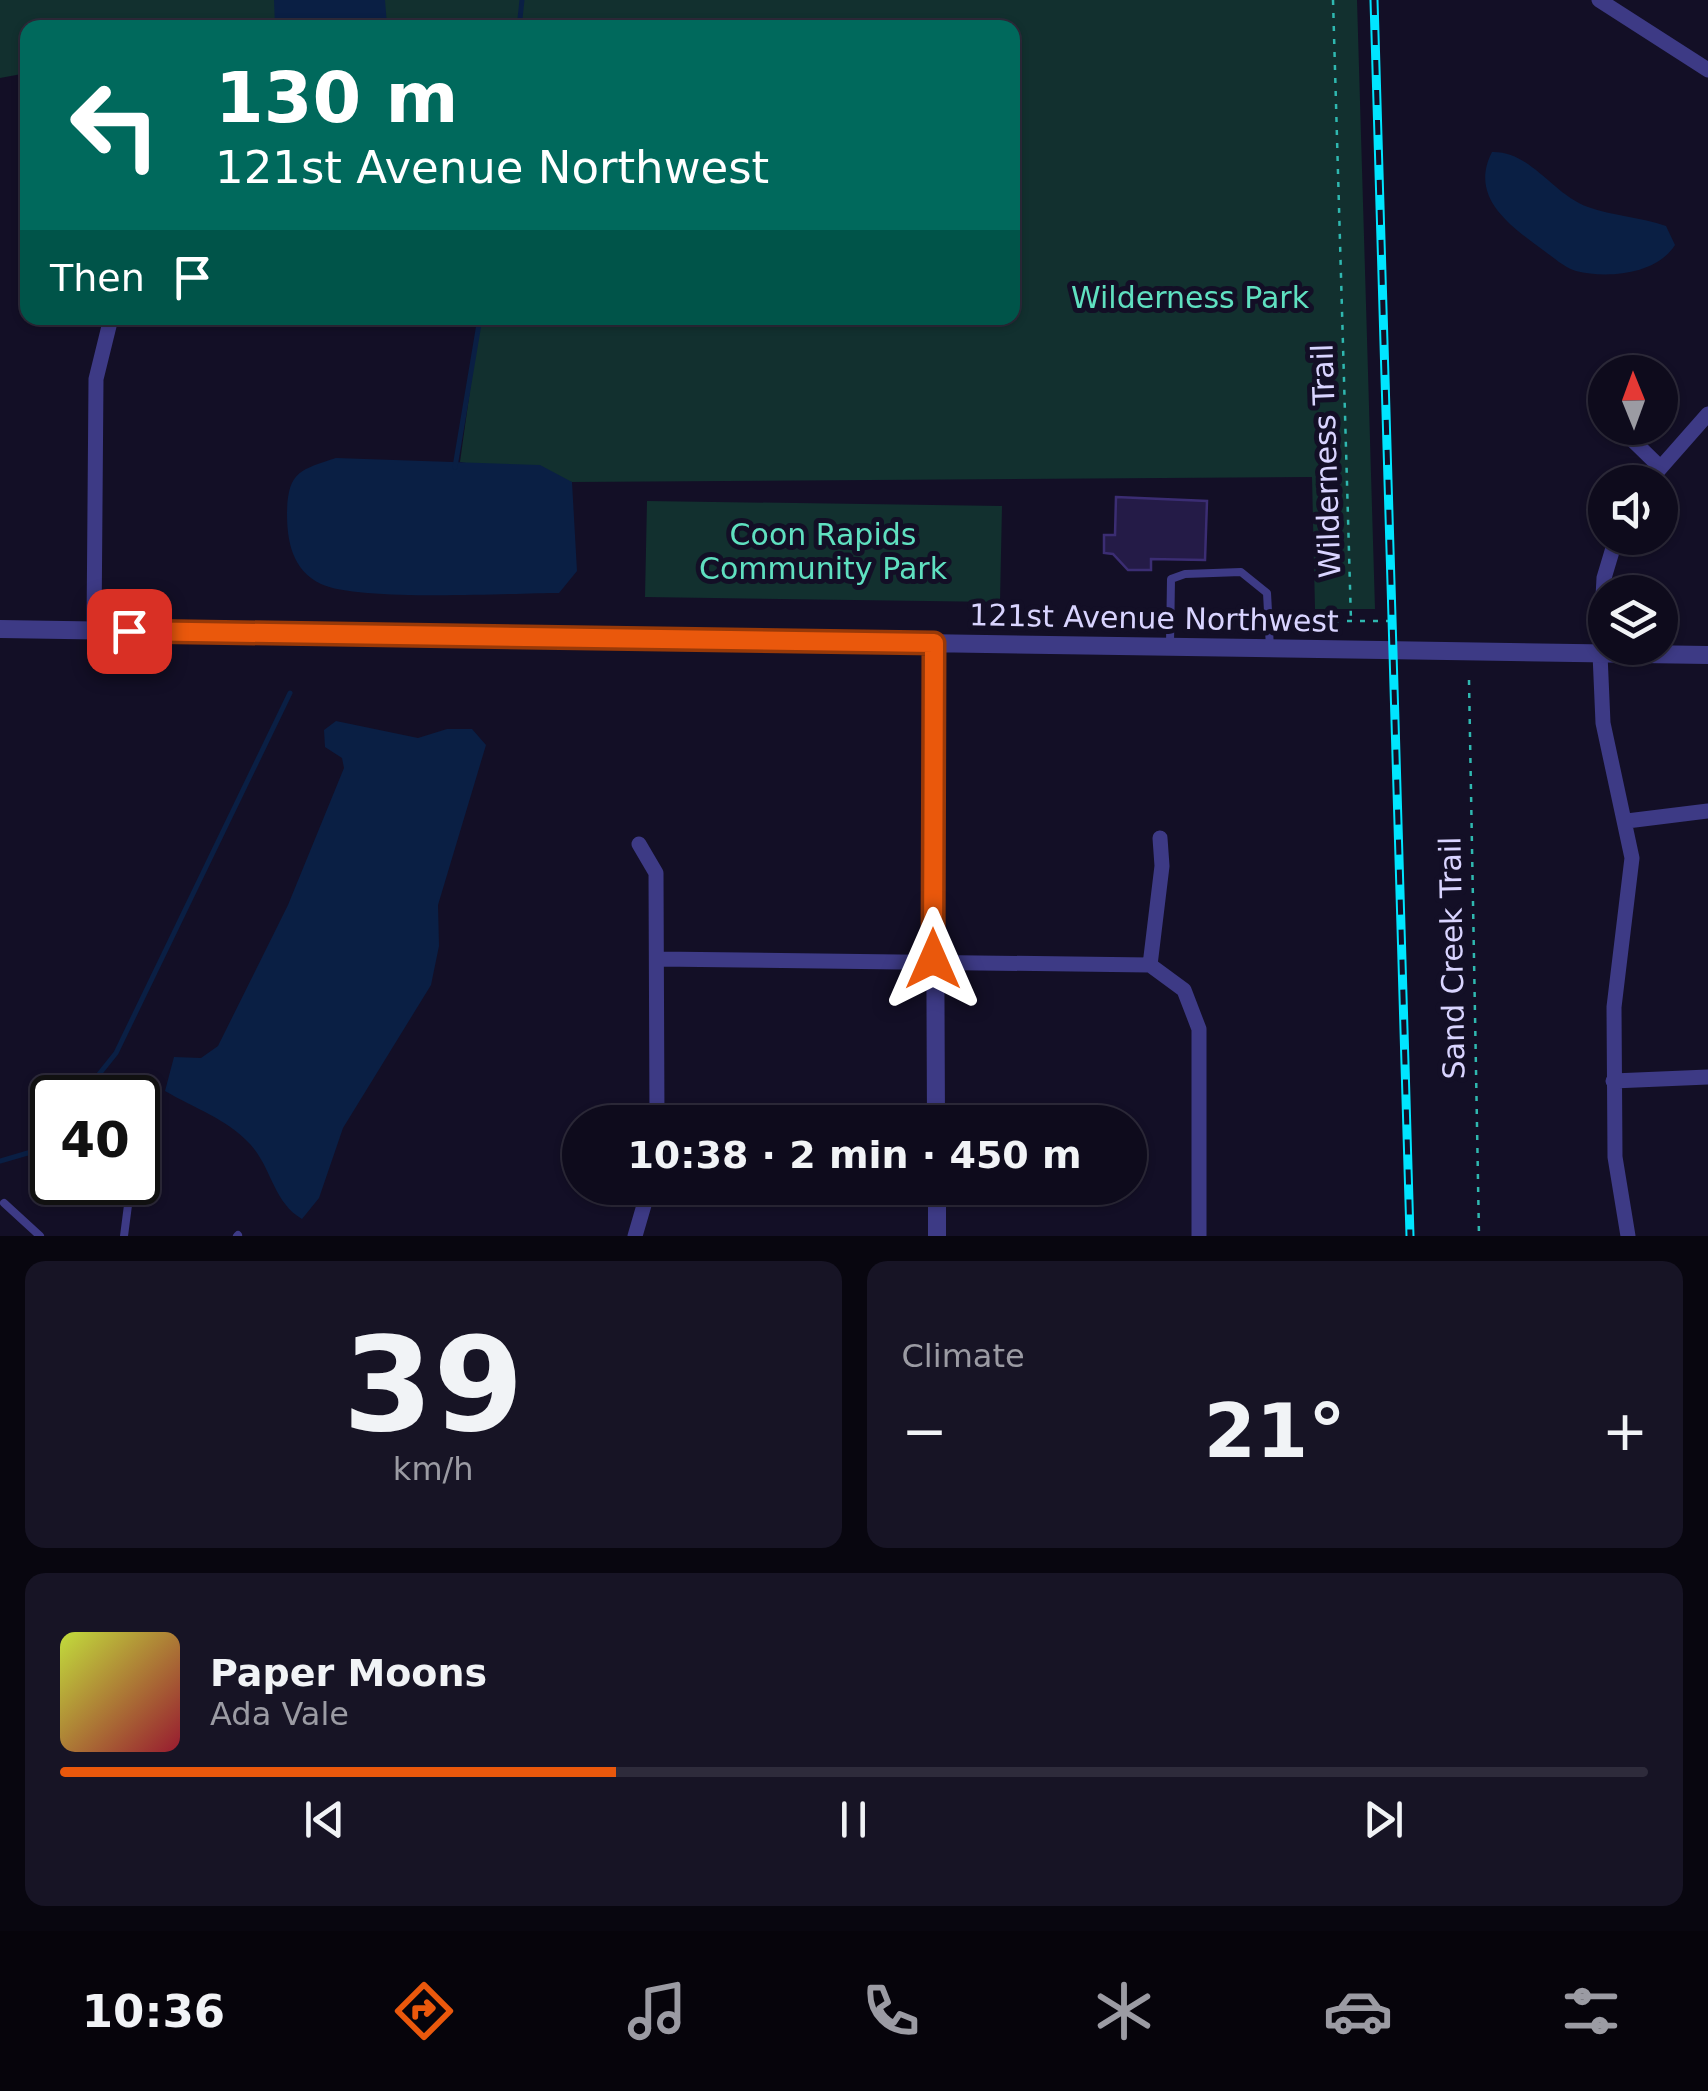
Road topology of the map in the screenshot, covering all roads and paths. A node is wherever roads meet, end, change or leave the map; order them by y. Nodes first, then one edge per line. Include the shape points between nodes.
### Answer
1 (1333, 0) edge
2 (1598, 0) edge
3 (1708, 70) edge
4 (109, 325) edge
5 (1708, 414) edge
6 (1637, 445) edge
7 (1658, 465) edge
8 (1660, 465) edge
9 (1281, 621) dead end
10 (1350, 621) junction
11 (1399, 621) dead end
12 (0, 629) edge
13 (94, 631) junction
14 (934, 643) junction
15 (1170, 647) junction
16 (1270, 648) junction
17 (1588, 654) edge
18 (1678, 655) edge
19 (1708, 655) edge
20 (1601, 665) edge
21 (1469, 680) dead end
22 (1708, 810) edge
23 (1628, 821) junction
24 (1160, 838) dead end
25 (639, 844) dead end
26 (658, 959) junction
27 (933, 959) junction
28 (1150, 965) junction
29 (1708, 1077) edge
30 (1613, 1081) junction
31 (657, 1105) edge
32 (936, 1105) edge
33 (4, 1202) dead end
34 (128, 1205) edge
35 (645, 1205) edge
36 (937, 1205) edge
37 (40, 1236) edge
38 (124, 1236) edge
39 (635, 1236) edge
40 (937, 1236) edge
41 (1200, 1236) edge
42 (1479, 1236) edge
43 (1628, 1236) edge

1 - 10 path, Wilderness Trail
2 - 3 street
4 - 13 street via 96,379
5 - 8 street
6 - 7 street
9 - 10 path
10 - 11 path
12 - 13 street, 121st Avenue Northwest
13 - 14 street, 121st Avenue Northwest
14 - 15 street, 121st Avenue Northwest
14 - 27 street
15 - 16 street, 121st Avenue Northwest
15 - 16 lane via 1171,579 1241,572 1267,593
16 - 17 street, 121st Avenue Northwest
18 - 19 street, 121st Avenue Northwest
20 - 23 street via 1606,737
21 - 42 path, Sand Creek Trail
22 - 23 street
23 - 30 street via 1631,877 1614,1006
24 - 28 street
25 - 26 street via 656,873
26 - 27 street
26 - 31 street
27 - 28 street
27 - 32 street
28 - 41 street via 1184,990 1199,1030
29 - 30 street
30 - 43 street via 1614,1156
33 - 37 lane
34 - 38 lane
35 - 39 street
36 - 40 street

